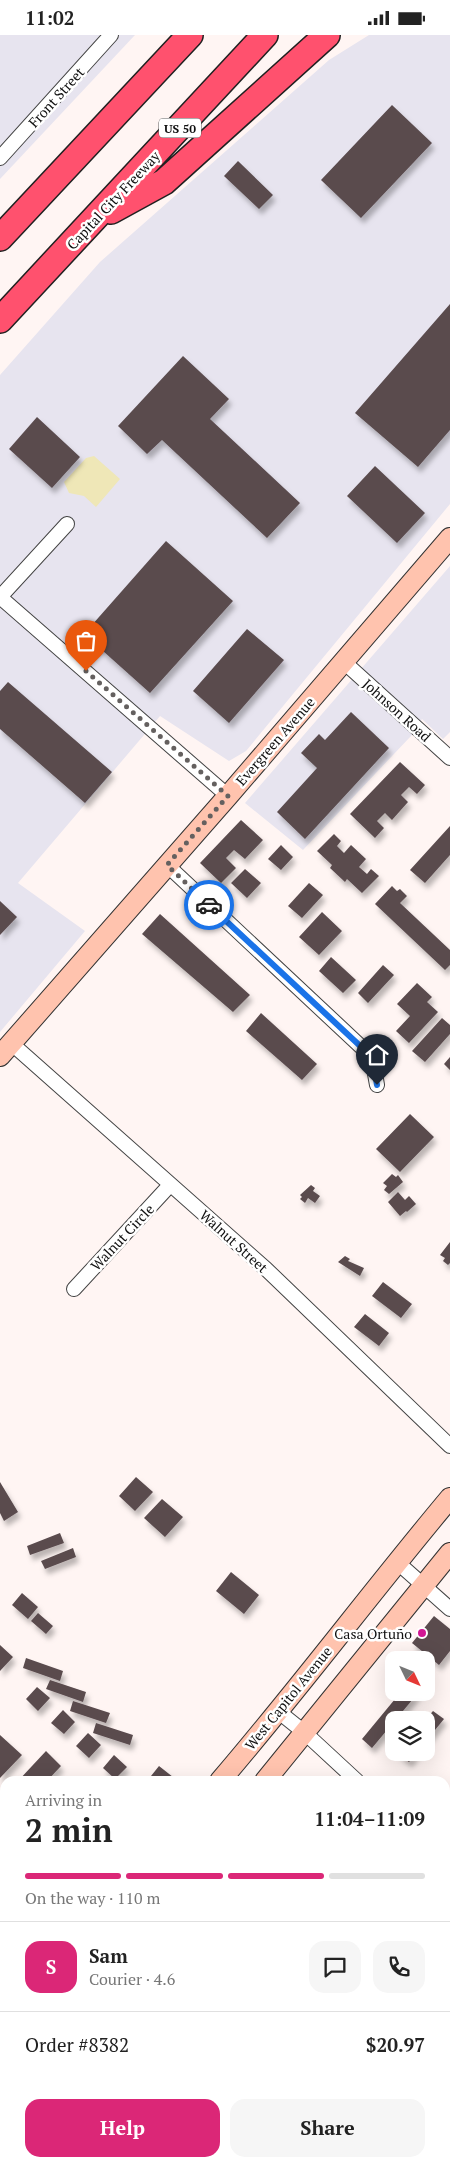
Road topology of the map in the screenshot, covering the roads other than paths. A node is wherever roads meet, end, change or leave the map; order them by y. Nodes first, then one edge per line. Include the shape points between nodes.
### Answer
1 (111, 35) edge
2 (166, 35) edge
3 (190, 35) edge
4 (266, 35) edge
5 (327, 35) edge
6 (0, 158) edge
7 (30, 205) junction
8 (94, 220) junction
9 (0, 238) edge
10 (0, 320) edge
11 (67, 525) dead end
12 (450, 538) edge
13 (0, 597) edge
14 (344, 662) junction
15 (450, 758) edge
16 (228, 796) junction
17 (167, 865) junction
18 (6, 1050) edge
19 (377, 1085) dead end
20 (170, 1185) junction
21 (74, 1289) dead end
22 (450, 1446) edge
23 (450, 1498) edge
24 (450, 1553) edge
25 (397, 1562) junction
26 (425, 1586) junction
27 (450, 1609) edge
28 (280, 1712) junction
29 (304, 1732) junction
30 (224, 1776) edge
31 (269, 1776) edge
32 (352, 1776) edge

1 - 6 street, Front Street
2 - 7 highway
3 - 7 highway
4 - 8 highway, Capital City Freeway / US 50
5 - 8 highway via 164,182
7 - 9 highway
8 - 10 highway, Capital City Freeway / US 50
11 - 13 street
12 - 14 main road, Evergreen Avenue
13 - 16 street
14 - 15 street, Johnson Road
14 - 16 main road, Evergreen Avenue
16 - 17 main road, Evergreen Avenue
17 - 18 main road, Evergreen Avenue
17 - 19 street via 372,1057
18 - 20 street, Walnut Street
20 - 21 street, Walnut Circle
20 - 22 street, Walnut Street via 266,1269
23 - 25 main road, West Capitol Avenue
24 - 26 main road
25 - 26 street
25 - 28 main road, West Capitol Avenue
26 - 27 street
26 - 29 main road
28 - 29 street
28 - 30 main road, West Capitol Avenue
29 - 31 main road
29 - 32 street

